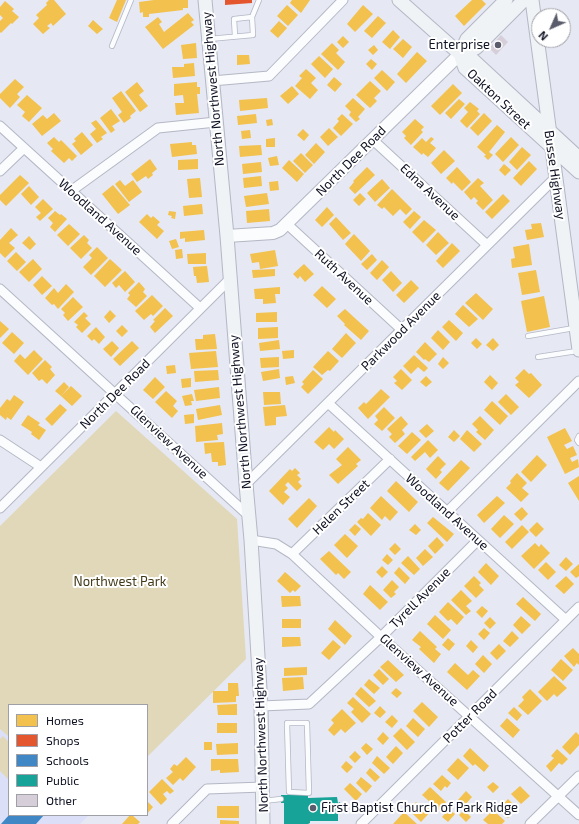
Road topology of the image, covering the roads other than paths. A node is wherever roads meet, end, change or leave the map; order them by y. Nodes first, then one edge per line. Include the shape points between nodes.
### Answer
1 (131, 0) edge
2 (205, 0) edge
3 (259, 0) edge
4 (343, 0) edge
5 (399, 0) edge
6 (506, 0) edge
7 (524, 0) edge
8 (532, 0) edge
9 (252, 18) junction
10 (235, 36) junction
11 (208, 39) junction
12 (112, 46) dead end
13 (460, 54) junction
14 (212, 81) junction
15 (216, 122) junction
16 (0, 126) edge
17 (548, 130) junction
18 (373, 140) junction
19 (551, 146) junction
20 (24, 148) junction
21 (579, 158) edge
22 (0, 171) edge
23 (579, 172) edge
24 (556, 178) junction
25 (70, 191) junction
26 (287, 224) junction
27 (227, 236) junction
28 (487, 245) junction
29 (230, 279) junction
30 (0, 289) edge
31 (200, 308) junction
32 (576, 328) junction
33 (402, 330) junction
34 (528, 336) dead end
35 (579, 351) edge
36 (538, 357) dead end
37 (579, 381) edge
38 (116, 394) junction
39 (328, 404) junction
40 (579, 436) edge
41 (0, 440) edge
42 (579, 443) edge
43 (390, 460) junction
44 (41, 467) junction
45 (246, 484) junction
46 (0, 508) edge
47 (447, 512) junction
48 (249, 516) junction
49 (251, 540) junction
50 (478, 540) junction
51 (292, 554) junction
52 (579, 607) edge
53 (566, 620) junction
54 (381, 637) junction
55 (261, 706) junction
56 (470, 716) junction
57 (579, 776) edge
58 (263, 787) junction
59 (287, 794) joint
60 (558, 796) junction
61 (281, 799) dead end
62 (263, 801) junction
63 (579, 816) edge
64 (172, 824) edge
65 (263, 824) edge
66 (361, 824) edge
67 (530, 824) edge

1 - 12 lane
2 - 11 main road, North Northwest Highway
3 - 9 lane
4 - 14 street via 269,76
5 - 13 main road, Oakton Street
6 - 13 main road, North Dee Road via 467,39
7 - 13 main road, North Dee Road via 476,48
8 - 17 main road, Busse Highway
9 - 10 lane via 234,19
9 - 10 lane via 253,35
10 - 11 lane
11 - 14 main road, North Northwest Highway
13 - 17 main road, Oakton Street via 473,60
13 - 18 street, North Dee Road
13 - 19 main road, Oakton Street via 465,68
14 - 15 main road, North Northwest Highway
15 - 25 street via 158,128
15 - 27 main road, North Northwest Highway
16 - 20 street, Woodland Avenue
17 - 19 main road, Busse Highway
17 - 21 main road, Oakton Street
18 - 26 street, North Dee Road
18 - 28 street, Edna Avenue
19 - 23 main road, Oakton Street
19 - 24 main road, Busse Highway
20 - 22 street
20 - 25 street, Woodland Avenue
24 - 28 street, Parkwood Avenue
24 - 32 main road, Busse Highway
25 - 31 street, Woodland Avenue
26 - 27 street, North Dee Road via 273,233
26 - 33 street, Ruth Avenue
27 - 29 main road, North Northwest Highway
28 - 33 street, Parkwood Avenue
29 - 31 street, North Dee Road
29 - 45 main road, North Northwest Highway
30 - 38 street, Glenview Avenue
31 - 38 street, North Dee Road
32 - 34 lane
32 - 35 main road, Busse Highway
33 - 39 street, Parkwood Avenue
35 - 36 lane
37 - 47 street
38 - 44 street, North Dee Road
38 - 48 street, Glenview Avenue
39 - 43 street, Woodland Avenue
39 - 45 street, Parkwood Avenue
40 - 42 lane
41 - 44 street
43 - 47 street, Woodland Avenue
43 - 51 street, Helen Street
44 - 46 street, North Dee Road
45 - 48 main road, North Northwest Highway
47 - 50 street, Woodland Avenue
48 - 49 main road, North Northwest Highway
49 - 51 street, Glenview Avenue via 276,544
49 - 55 main road, North Northwest Highway
50 - 53 street, Woodland Avenue
50 - 54 street, Tyrell Avenue
51 - 54 street, Glenview Avenue
52 - 53 street, Potter Road
53 - 56 street, Potter Road
54 - 55 street, Tyrell Avenue via 309,704
54 - 56 street, Glenview Avenue
55 - 58 main road, North Northwest Highway
56 - 60 street, Glenview Avenue
56 - 66 street, Potter Road
57 - 60 street
58 - 62 main road, North Northwest Highway
58 - 64 street via 207,789
59 - 59 lane via 309,793 307,723 287,723
60 - 63 street, Glenview Avenue
60 - 67 street
61 - 62 lane
62 - 65 main road, North Northwest Highway

